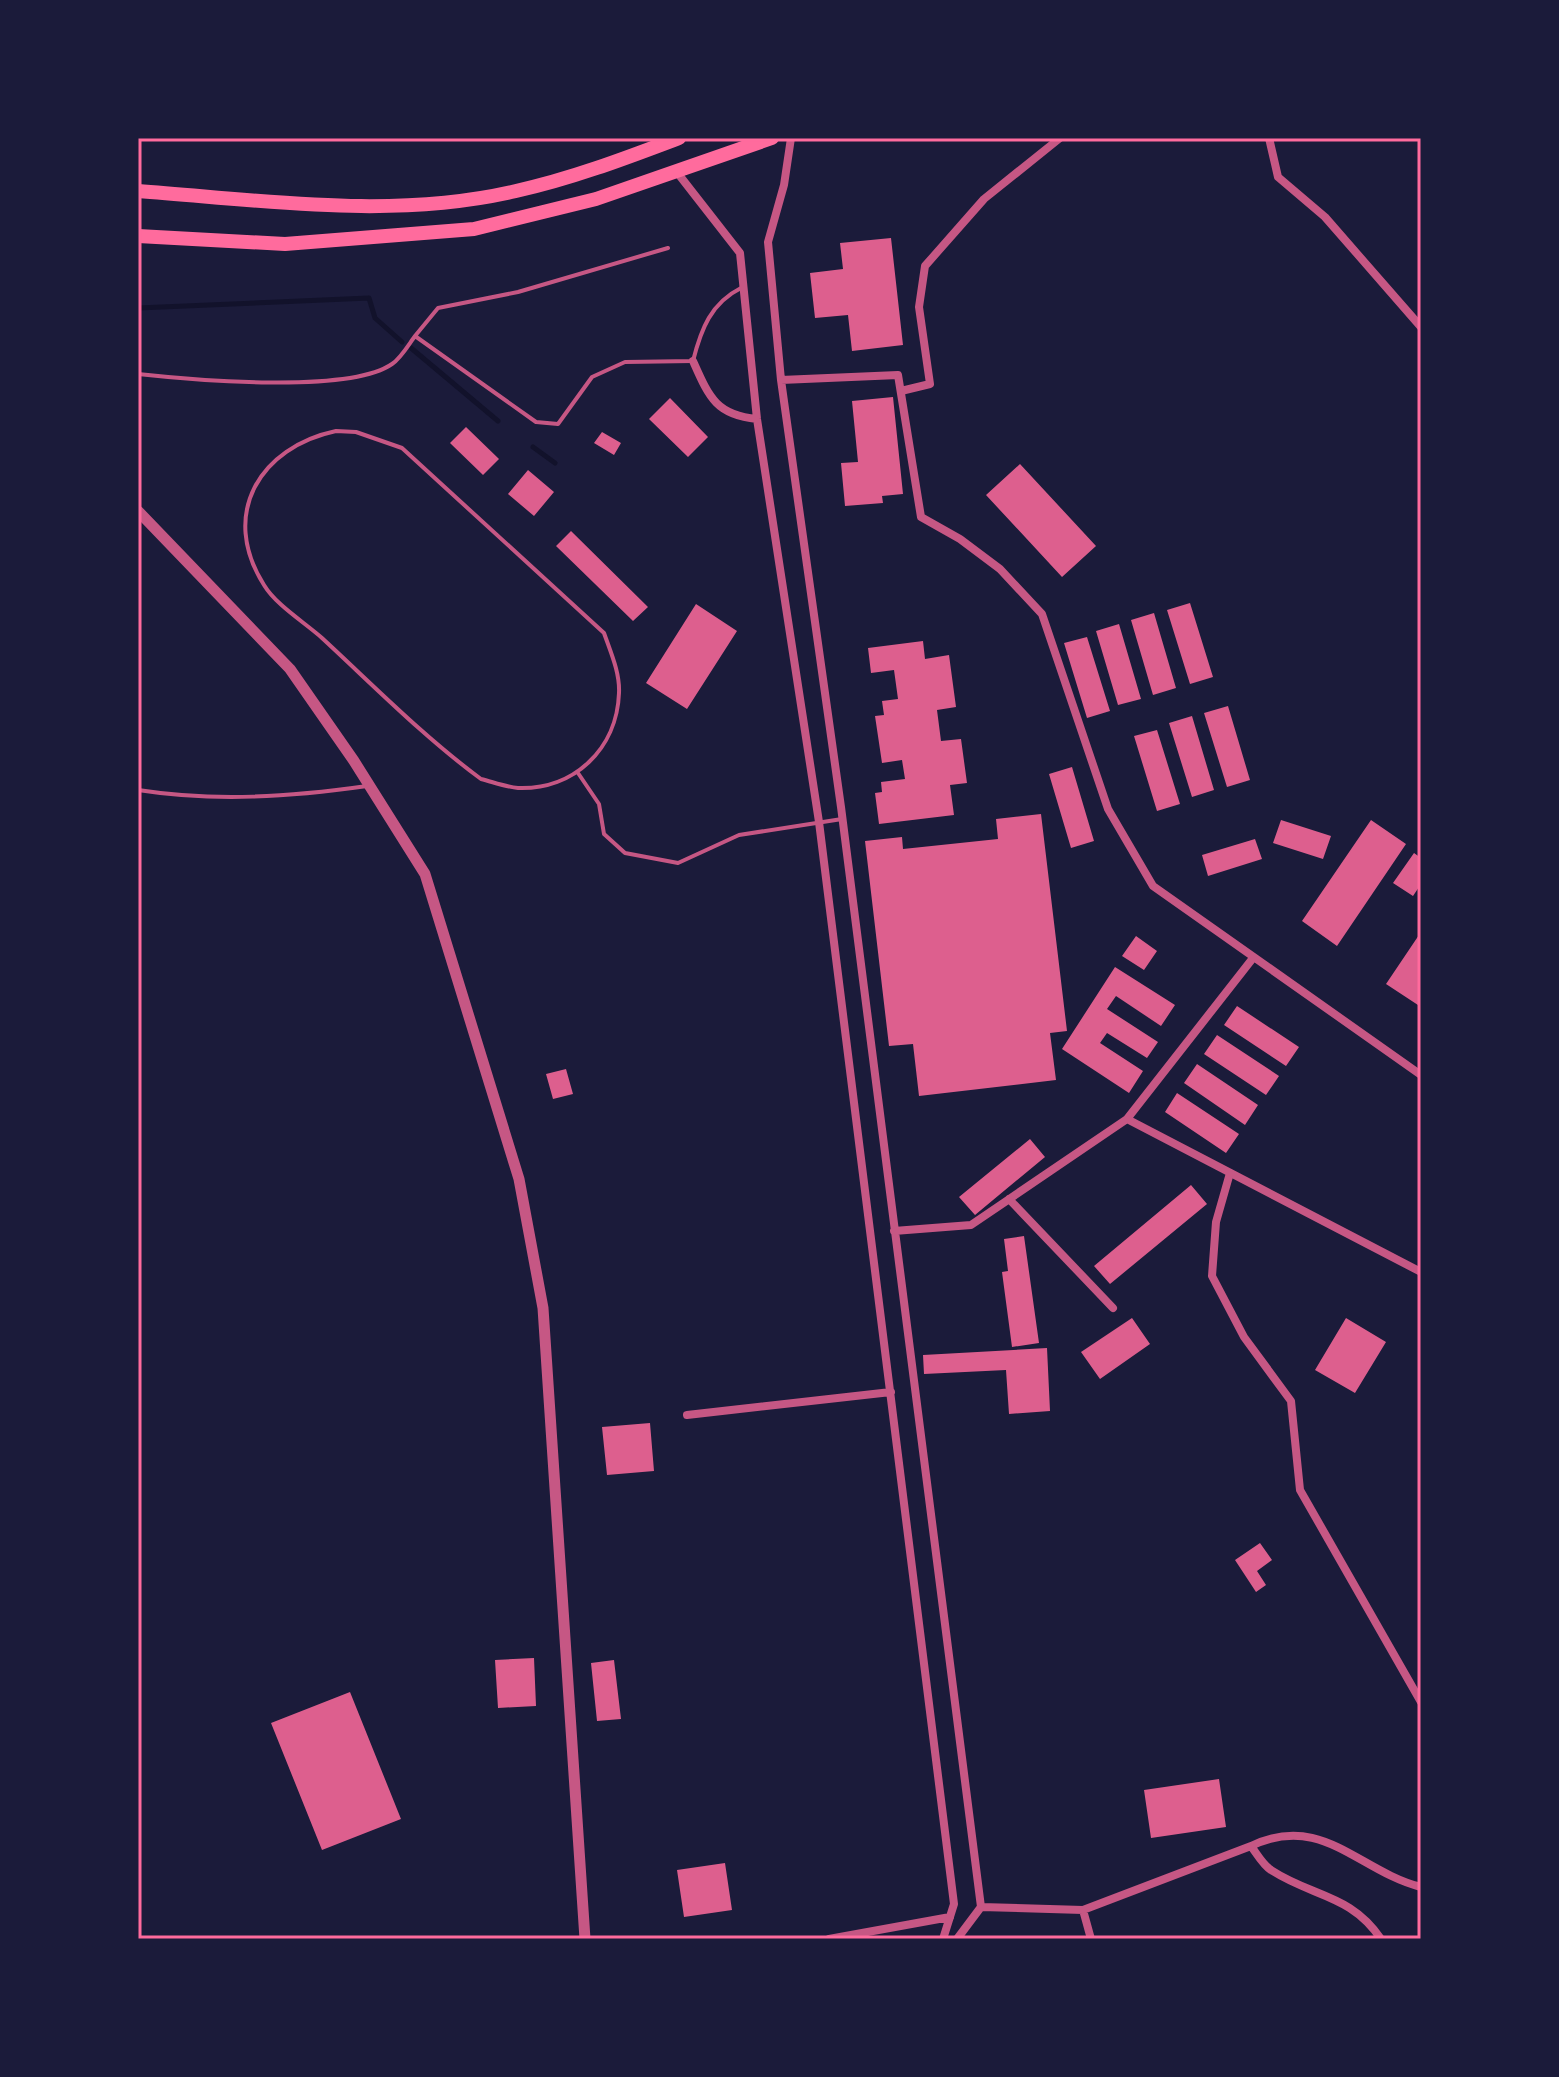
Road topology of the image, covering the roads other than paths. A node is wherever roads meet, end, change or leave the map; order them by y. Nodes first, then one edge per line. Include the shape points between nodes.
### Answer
1 (679, 138) edge
2 (772, 138) edge
3 (791, 138) edge
4 (1060, 138) edge
5 (1269, 138) edge
6 (676, 171) junction
7 (138, 191) edge
8 (138, 236) edge
9 (668, 248) dead end
10 (741, 288) junction
11 (1421, 327) edge
12 (415, 336) junction
13 (693, 361) junction
14 (138, 374) edge
15 (781, 380) junction
16 (901, 391) junction
17 (757, 419) junction
18 (138, 511) edge
19 (578, 773) junction
20 (370, 786) junction
21 (138, 790) edge
22 (842, 819) junction
23 (819, 822) junction
24 (1253, 958) junction
25 (1421, 1075) edge
26 (1127, 1119) junction
27 (1230, 1173) junction
28 (1009, 1199) junction
29 (894, 1231) junction
30 (1421, 1272) edge
31 (1113, 1308) dead end
32 (891, 1392) junction
33 (687, 1415) dead end
34 (1421, 1702) edge
35 (1251, 1846) junction
36 (1421, 1887) edge
37 (981, 1907) junction
38 (1083, 1910) junction
39 (950, 1917) junction
40 (585, 1939) edge
41 (829, 1939) edge
42 (943, 1939) edge
43 (957, 1939) edge
44 (1091, 1939) edge
45 (1381, 1939) edge

1 - 7 main road via 515,192 430,203 333,206
2 - 6 main road
3 - 15 street via 768,242
4 - 16 street via 984,199 925,266 919,307 930,384
5 - 11 street via 1278,177 1325,217
6 - 8 main road via 596,199 474,229 285,244
6 - 10 street via 740,253
9 - 12 lane via 518,292 438,308
10 - 13 lane via 725,296 700,330
10 - 17 street
12 - 13 lane via 536,422 558,424 592,377 625,362
12 - 14 lane via 394,363 360,378 221,384
13 - 17 street via 709,398 735,417
15 - 16 street via 898,375
15 - 22 street
16 - 24 street via 921,517 1000,569 1042,614 1108,809 1153,886
17 - 23 street
18 - 20 street via 290,669
19 - 19 lane via 542,786 515,788 481,779 265,587 246,539 246,509 259,477 282,451 307,437 336,431 402,448 604,633 616,666 617,714 608,743
19 - 23 lane via 599,804 604,834 625,853 678,863 739,835
20 - 21 lane via 285,797
20 - 40 street via 425,874 519,1179 541,1294
22 - 23 lane
22 - 29 street
23 - 32 street
24 - 25 street
24 - 26 street
26 - 27 street
26 - 28 street
27 - 30 street
27 - 34 street via 1216,1222 1212,1276 1244,1337 1291,1401 1300,1490
28 - 29 street via 971,1225
28 - 31 street
29 - 37 street
32 - 33 street
32 - 39 street via 954,1904
35 - 36 street via 1269,1838 1314,1836
35 - 38 street
35 - 45 street via 1269,1869 1343,1901
37 - 38 street
37 - 43 street
38 - 44 street
39 - 41 street
39 - 42 street

